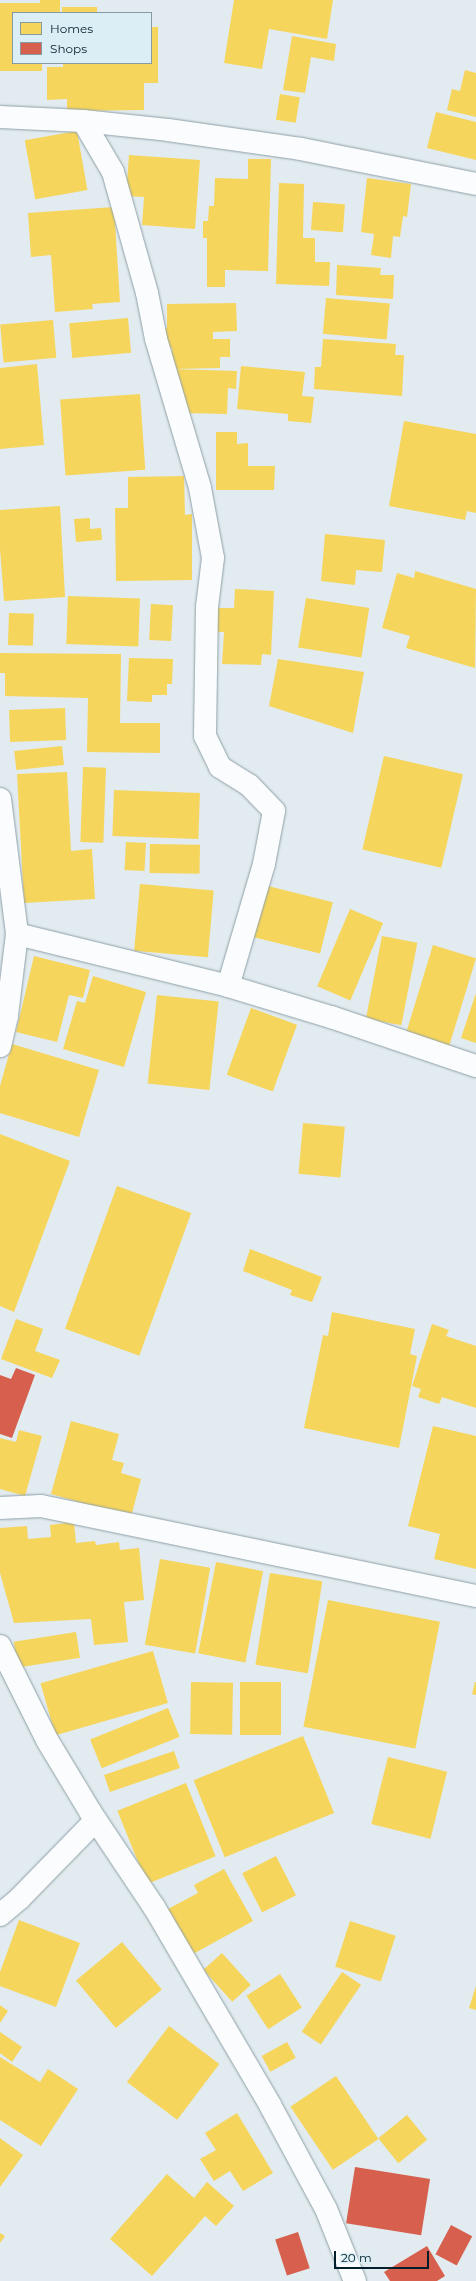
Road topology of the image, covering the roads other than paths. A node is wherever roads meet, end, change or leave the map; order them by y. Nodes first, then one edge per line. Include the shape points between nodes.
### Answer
1 (0, 117) edge
2 (83, 120) junction
3 (476, 184) edge
4 (0, 799) edge
5 (17, 934) junction
6 (228, 986) junction
7 (0, 1046) edge
8 (476, 1066) edge
9 (0, 1508) edge
10 (476, 1596) edge
11 (0, 1646) edge
12 (96, 1820) junction
13 (0, 1915) edge
14 (355, 2281) edge

1 - 2 street
2 - 3 street via 301,149
2 - 6 street via 113,172 147,293 156,339 200,488 213,558 207,607 205,736 220,767 249,785 274,811 264,864
4 - 5 street
5 - 6 street
5 - 7 street via 7,1016
6 - 8 street
9 - 10 street via 41,1506
11 - 12 street via 46,1740
12 - 13 street via 20,1899
12 - 14 street via 154,1907 270,2105 326,2209

